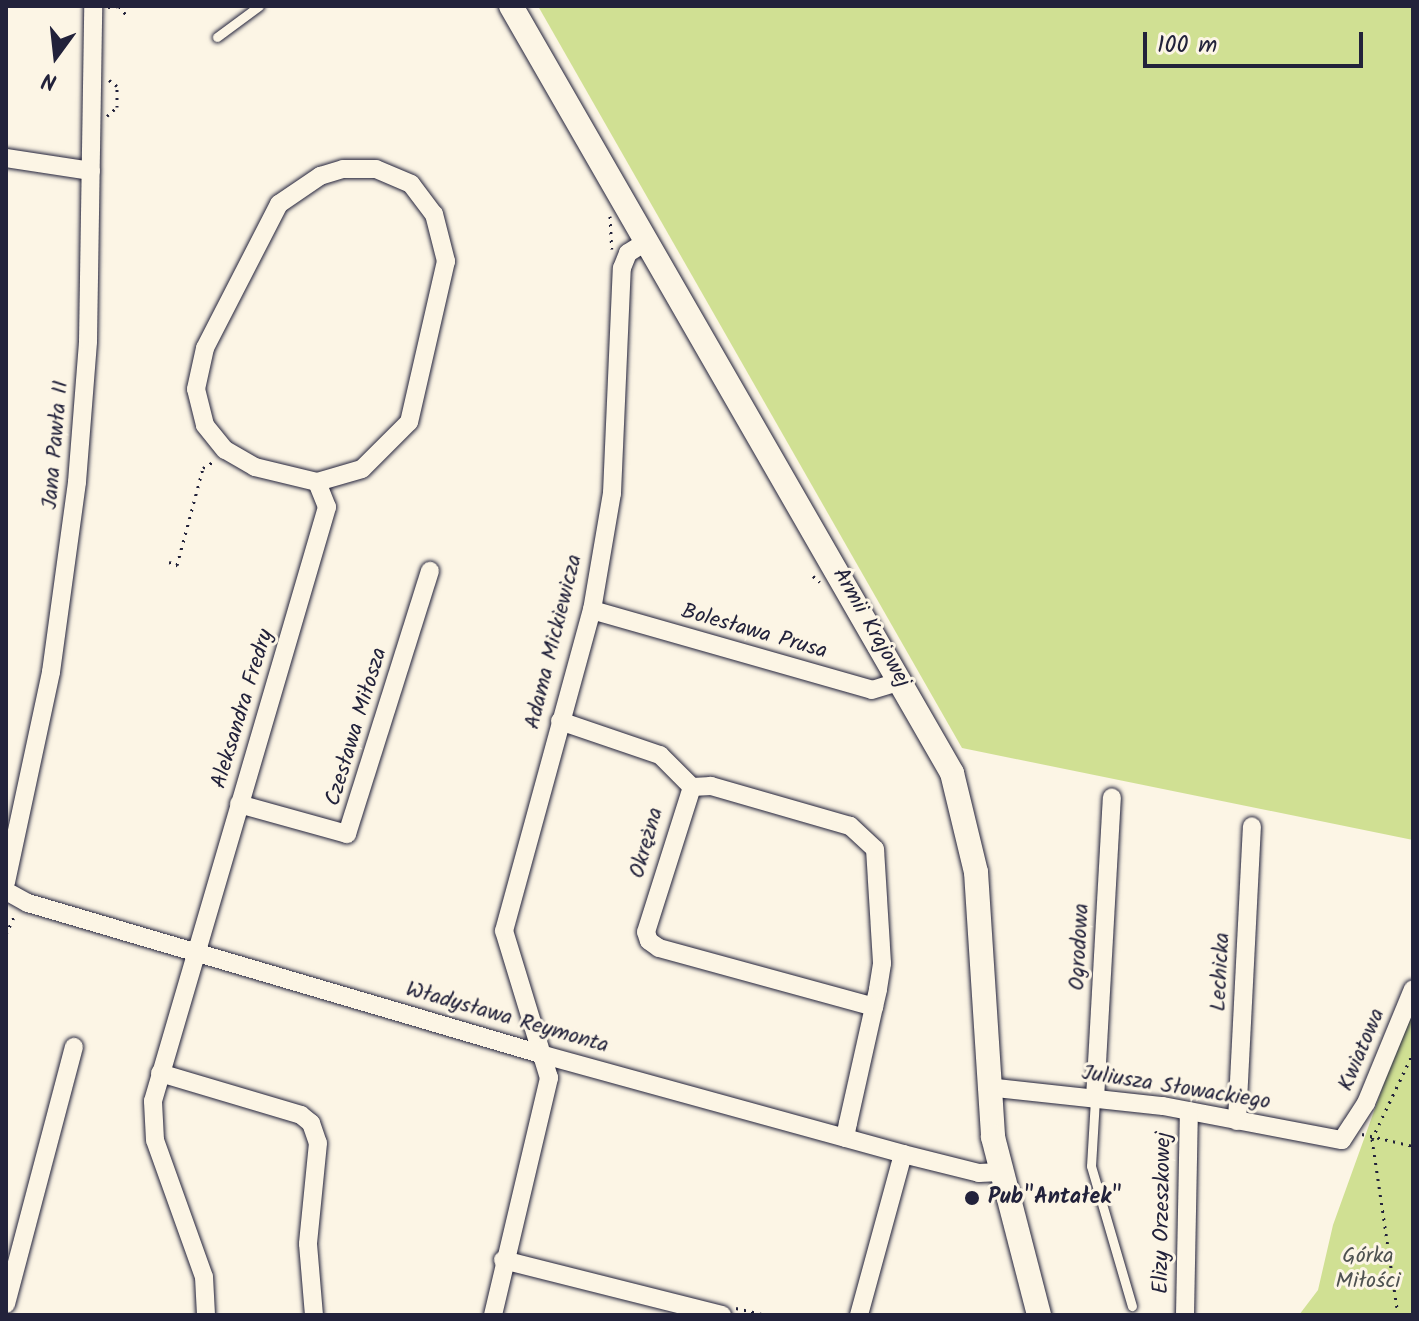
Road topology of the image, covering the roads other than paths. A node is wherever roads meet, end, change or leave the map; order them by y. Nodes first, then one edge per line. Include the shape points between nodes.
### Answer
1 (259, 6) edge
2 (511, 6) edge
3 (100, 7) edge
4 (217, 37) dead end
5 (6, 158) edge
6 (91, 171) junction
7 (647, 241) junction
8 (317, 482) junction
9 (430, 571) dead end
10 (592, 610) junction
11 (902, 681) junction
12 (560, 721) junction
13 (692, 787) junction
14 (1112, 797) dead end
15 (239, 804) junction
16 (1252, 826) dead end
17 (6, 882) edge
18 (6, 891) edge
19 (194, 951) junction
20 (1413, 989) edge
21 (874, 1007) junction
22 (74, 1047) dead end
23 (544, 1055) junction
24 (160, 1073) junction
25 (987, 1087) junction
26 (1095, 1099) junction
27 (1189, 1111) junction
28 (1237, 1121) junction
29 (1364, 1135) joint
30 (845, 1138) junction
31 (903, 1154) junction
32 (1000, 1172) junction
33 (503, 1260) junction
34 (6, 1304) edge
35 (1132, 1306) dead end
36 (206, 1315) edge
37 (314, 1315) edge
38 (493, 1315) edge
39 (722, 1315) edge
40 (859, 1315) edge
41 (1039, 1315) edge
42 (1185, 1315) edge

1 - 4 lane
2 - 7 street, Armii Krajowej
3 - 6 street, Jana Pawła II
5 - 6 street
6 - 17 street, Jana Pawła II via 86,373 68,565
7 - 10 street, Adama Mickiewicza via 628,253 622,268 612,493
7 - 11 street, Armii Krajowej
8 - 8 street via 362,469 400,437 416,403 444,277 442,233 423,196 411,184 376,169 343,169 320,176 279,204 198,368 200,410 217,444 255,467
8 - 15 street, Aleksandra Fredry via 327,507
9 - 15 street, Czesława Miłosza via 347,834
10 - 11 street, Bolesława Prusa via 872,690
10 - 12 street, Adama Mickiewicza
11 - 25 street, Armii Krajowej via 947,762 969,828
12 - 13 street via 649,749
12 - 23 street, Adama Mickiewicza via 504,931
13 - 21 street, Okrężna via 711,786 822,818 860,831 870,840 877,860 882,954
13 - 21 street, Okrężna via 646,932 649,941
14 - 26 street, Ogrodowa
15 - 19 street, Aleksandra Fredry
16 - 28 street, Lechicka
18 - 19 street, Władysława Reymonta via 28,903
19 - 23 street, Władysława Reymonta
19 - 24 street, Aleksandra Fredry
20 - 29 street, Kwiatowa
21 - 30 street, Okrężna
22 - 34 street
23 - 30 street, Władysława Reymonta
23 - 33 street, Adama Mickiewicza via 549,1078 545,1107
24 - 36 street, Aleksandra Fredry via 152,1111 155,1140 204,1277
24 - 37 street via 301,1115 311,1123 318,1143 308,1244
25 - 26 street, Juliusza Słowackiego
25 - 32 street, Armii Krajowej
26 - 27 street, Juliusza Słowackiego
26 - 35 lane via 1091,1166
27 - 28 street, Juliusza Słowackiego
27 - 42 street, Elizy Orzeszkowej
28 - 29 street, Juliusza Słowackiego via 1335,1141
30 - 31 street, Władysława Reymonta
31 - 32 street, Władysława Reymonta via 979,1173
31 - 40 street
32 - 41 street, Armii Krajowej
33 - 38 street, Adama Mickiewicza
33 - 39 street

